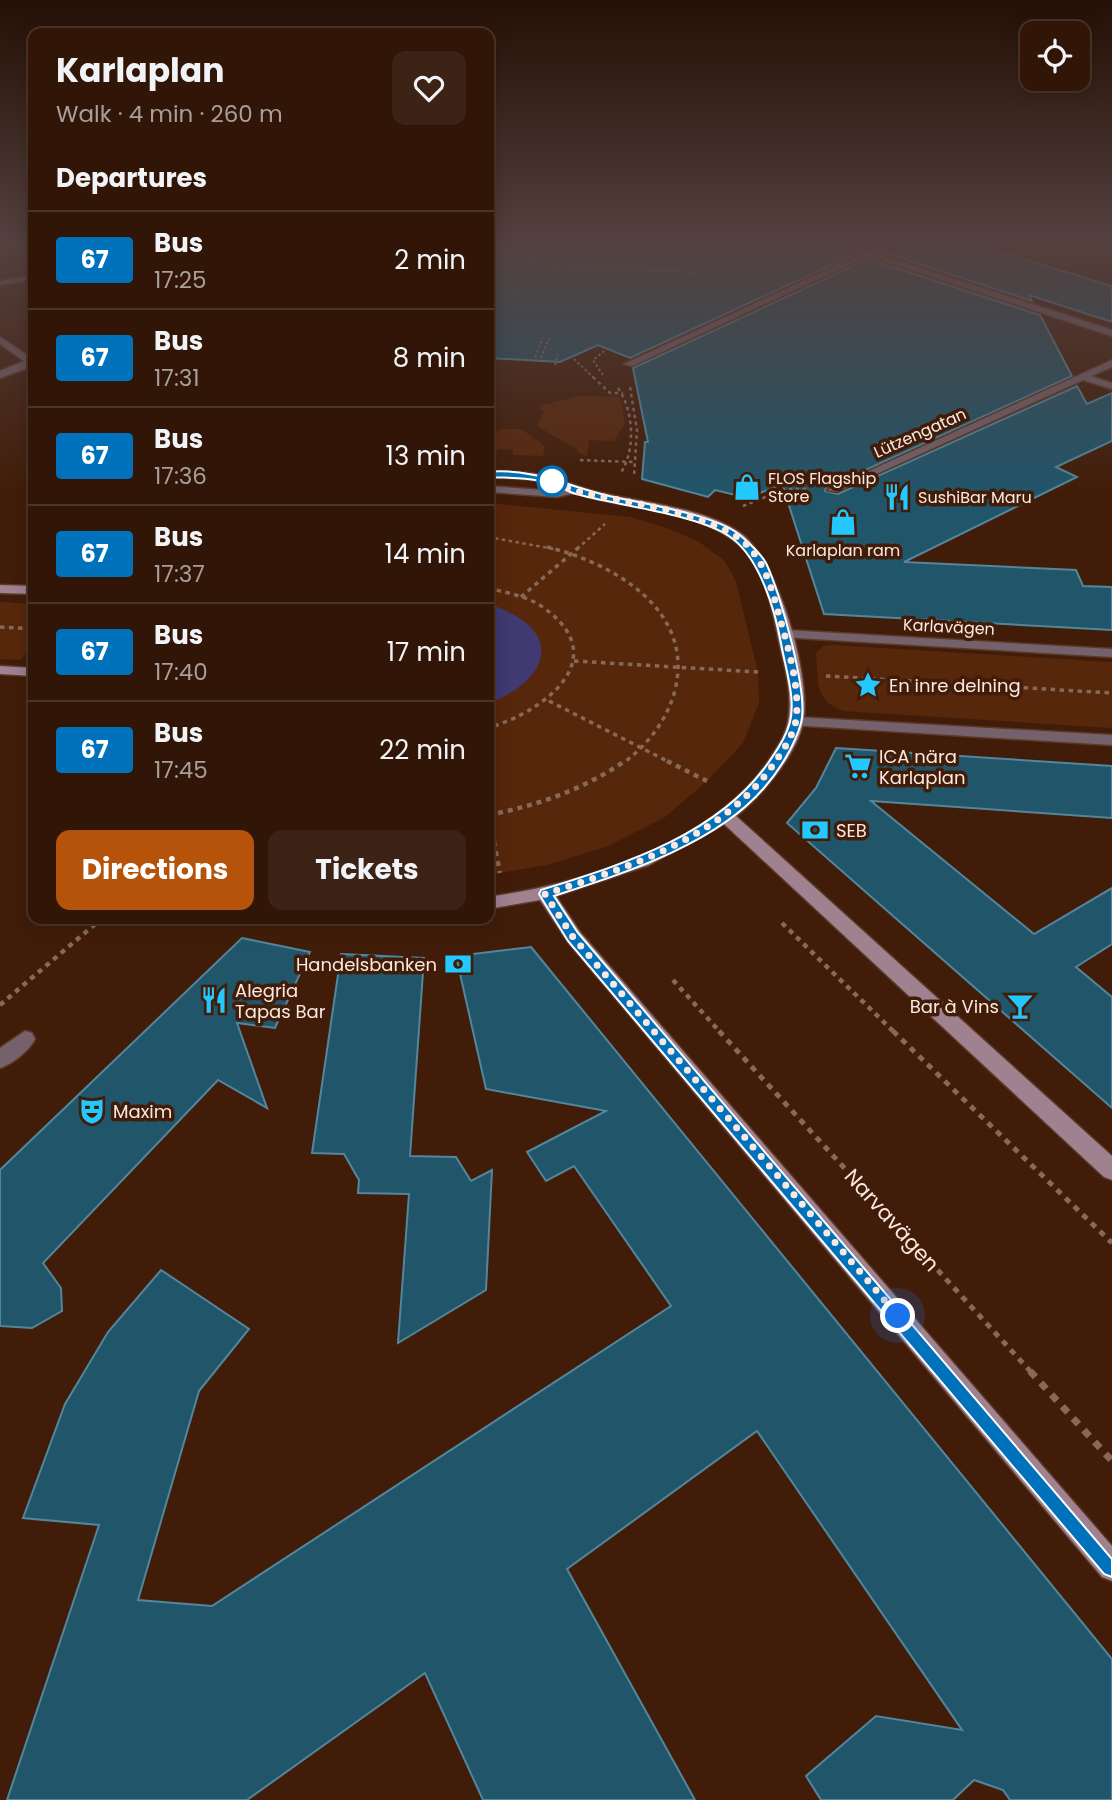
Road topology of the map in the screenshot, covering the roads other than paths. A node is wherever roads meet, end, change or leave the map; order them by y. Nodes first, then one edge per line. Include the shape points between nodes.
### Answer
1 (710, 327) edge
2 (1094, 327) edge
3 (1112, 333) edge
4 (0, 340) edge
5 (28, 359) edge
6 (1112, 363) edge
7 (28, 364) edge
8 (629, 364) dead end
9 (0, 375) edge
10 (1082, 376) junction
11 (1112, 386) edge
12 (494, 474) edge
13 (494, 489) edge
14 (833, 490) road end
15 (577, 491) junction
16 (0, 589) edge
17 (28, 590) edge
18 (785, 634) junction
19 (1112, 653) edge
20 (0, 670) edge
21 (28, 672) edge
22 (796, 722) junction
23 (1112, 740) edge
24 (725, 816) junction
25 (545, 894) junction
26 (494, 902) edge
27 (25, 1039) dead end
28 (0, 1060) edge
29 (1112, 1170) edge
30 (1112, 1567) edge

1 - 8 street
2 - 3 street
4 - 5 street
6 - 10 street, Lützengatan
7 - 9 street
10 - 11 street
10 - 14 street, Lützengatan
12 - 15 street via 542,478
13 - 15 street
15 - 18 street via 667,511 736,536 761,563
16 - 17 street
18 - 19 street, Karlavägen
18 - 22 street
20 - 21 street
22 - 23 street
22 - 24 street via 760,784
24 - 25 street via 663,851
24 - 29 street
25 - 26 street
25 - 30 street via 573,937
27 - 28 street

